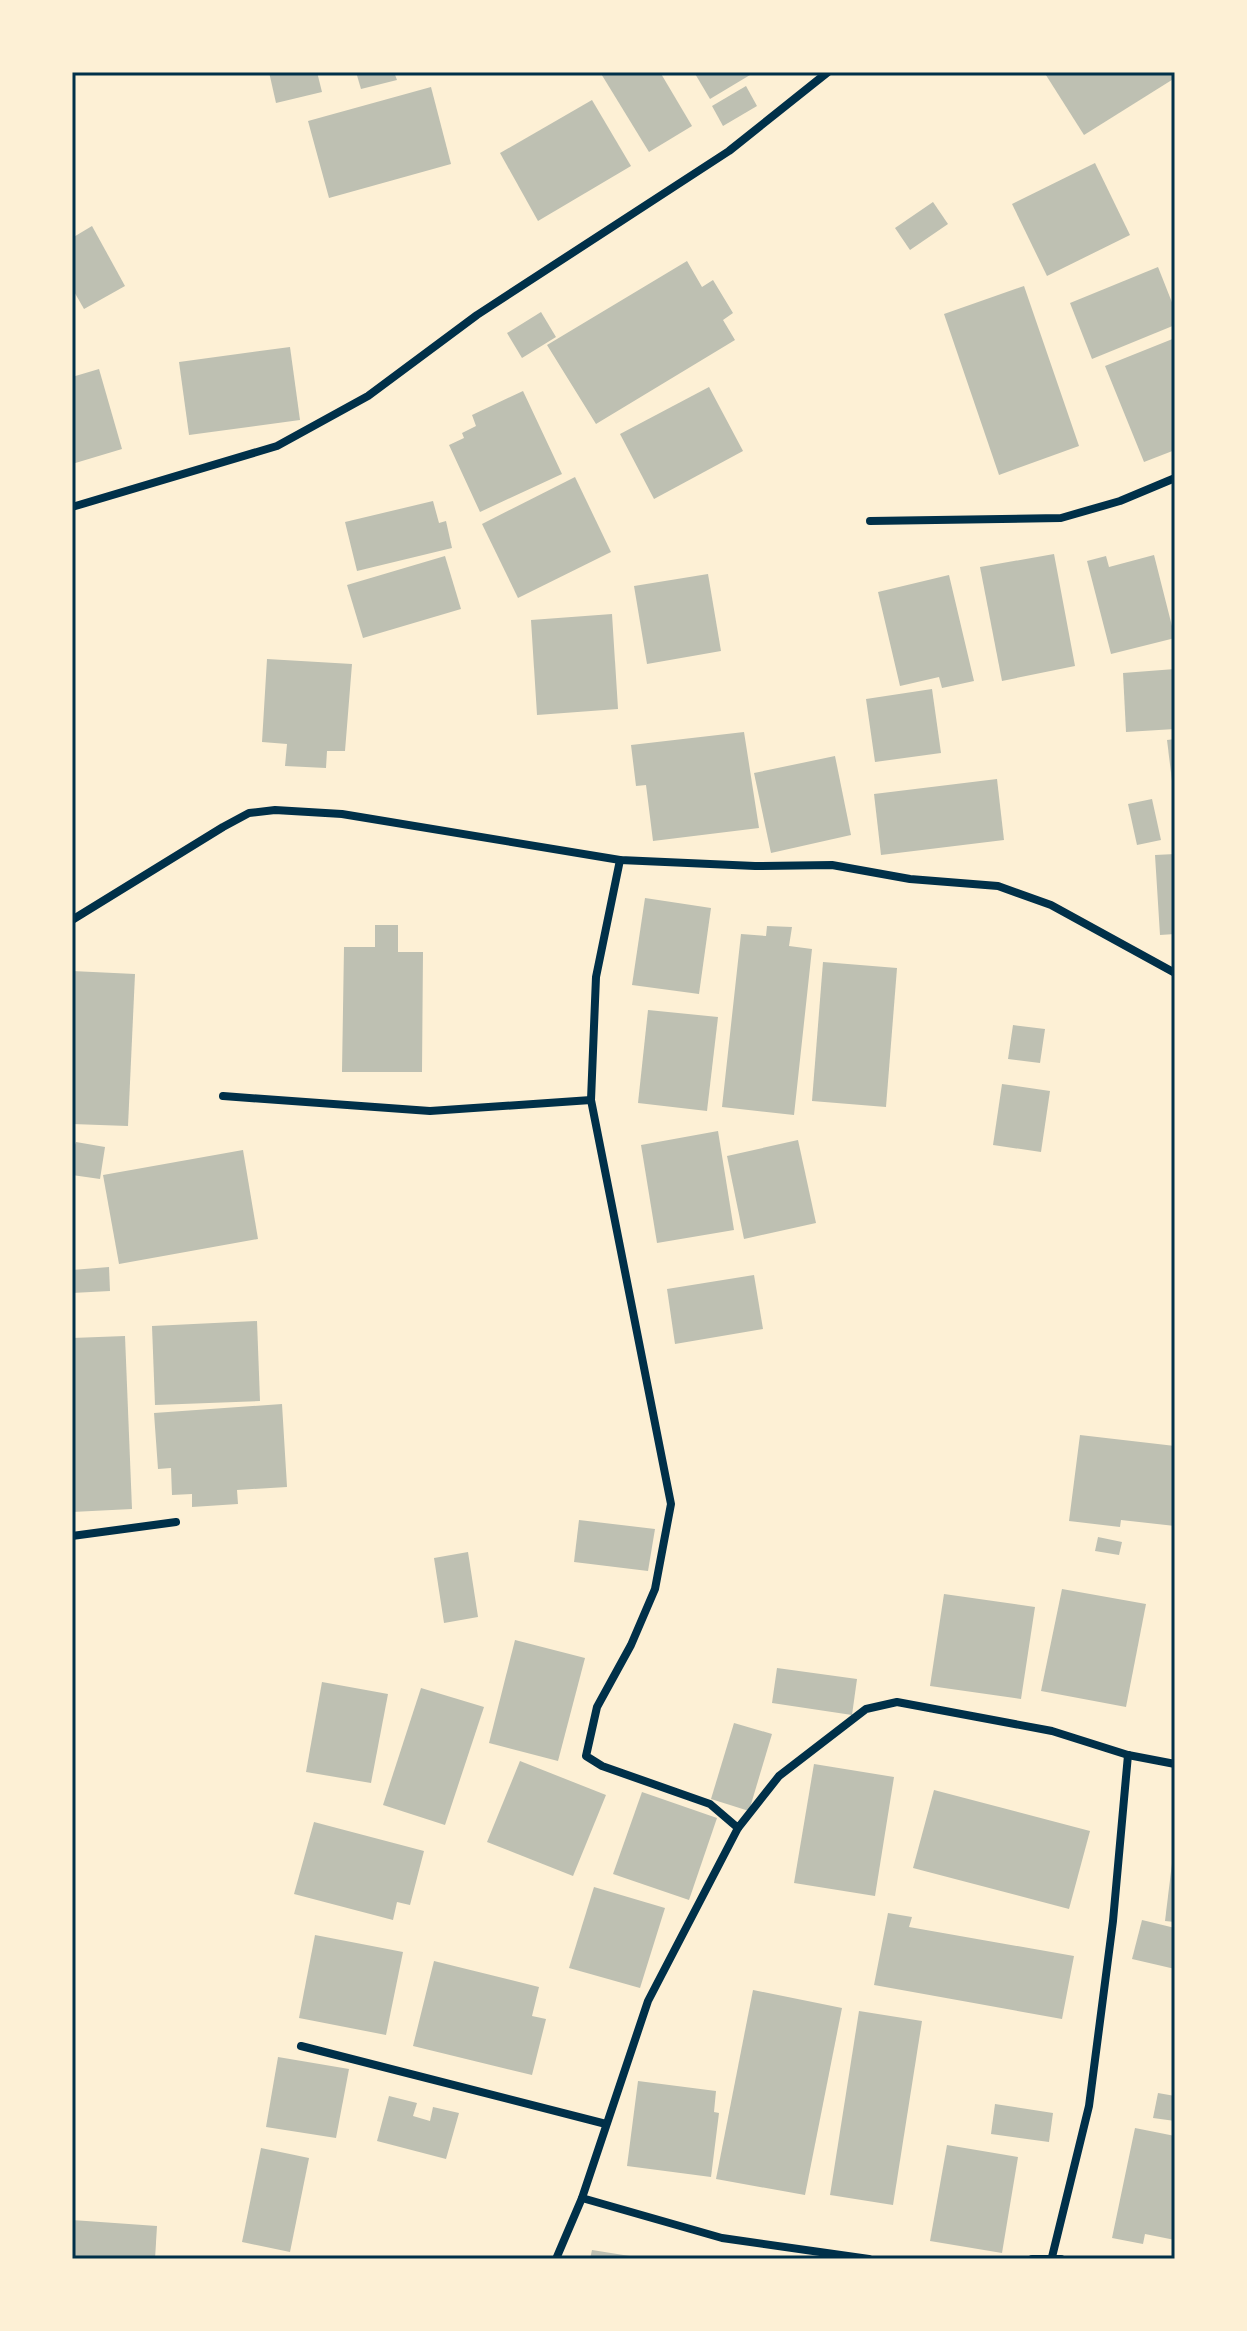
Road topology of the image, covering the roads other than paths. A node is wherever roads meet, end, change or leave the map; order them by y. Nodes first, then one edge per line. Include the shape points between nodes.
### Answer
1 (828, 72) edge
2 (1175, 478) edge
3 (72, 507) edge
4 (870, 521) dead end
5 (620, 860) junction
6 (72, 920) edge
7 (1175, 973) edge
8 (223, 1096) dead end
9 (591, 1100) junction
10 (176, 1522) dead end
11 (72, 1536) edge
12 (1128, 1755) junction
13 (1175, 1764) edge
14 (738, 1828) junction
15 (301, 2046) dead end
16 (606, 2124) junction
17 (582, 2198) junction
18 (1057, 2258) edge
19 (556, 2259) edge
20 (869, 2259) edge
21 (1032, 2259) edge

1 - 3 street via 729,151 477,315 368,396 277,446
2 - 4 street via 1061,518
5 - 6 street via 342,814 275,810 249,813 223,827
5 - 7 street via 832,865 910,879 998,886 1051,905
5 - 9 street via 596,977
8 - 9 street via 430,1111
9 - 14 street via 671,1504 655,1589 597,1707 586,1756 710,1804
10 - 11 street
12 - 13 street
12 - 14 street via 1052,1731 897,1702 866,1709 779,1776
12 - 18 street via 1089,2106
14 - 16 street via 648,2001
15 - 16 street
16 - 17 street
17 - 19 street
17 - 20 street via 722,2238
18 - 21 street

